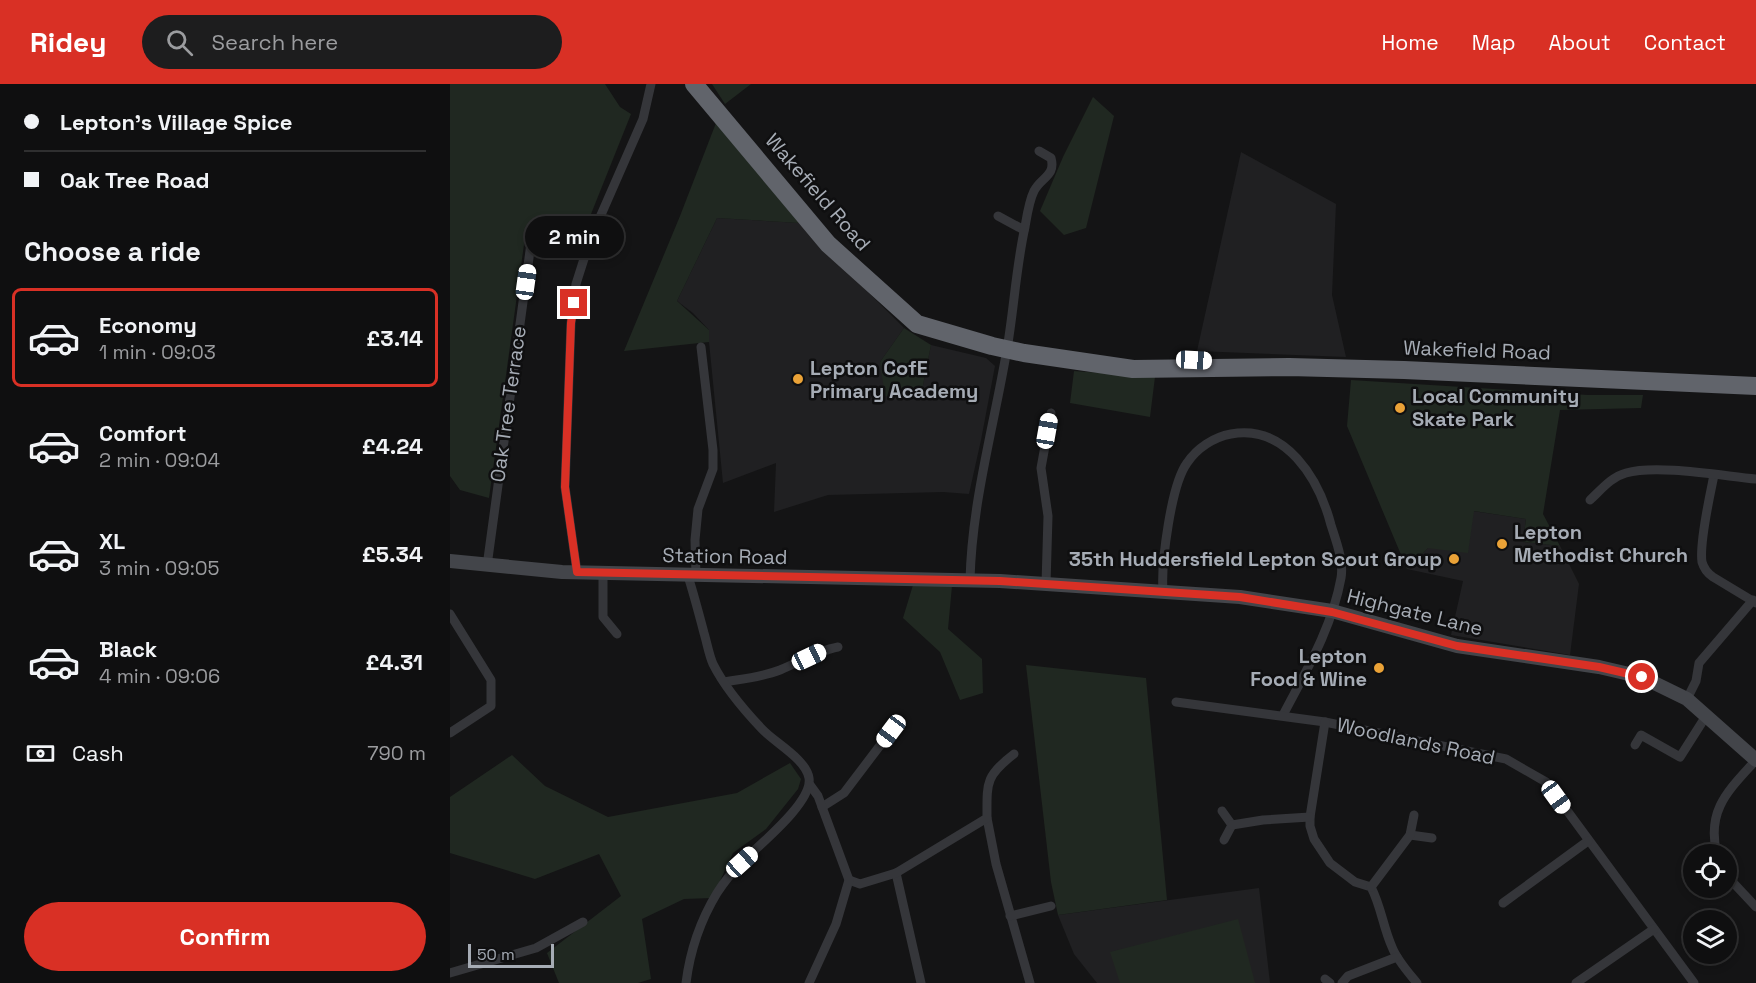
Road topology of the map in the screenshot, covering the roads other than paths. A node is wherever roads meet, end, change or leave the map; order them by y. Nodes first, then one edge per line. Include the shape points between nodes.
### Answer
1 (651, 84) edge
2 (694, 84) edge
3 (704, 84) edge
4 (738, 135) junction
5 (1039, 151) dead end
6 (998, 216) dead end
7 (596, 225) junction
8 (1024, 230) junction
9 (701, 347) dead end
10 (1016, 352) junction
11 (1663, 383) junction
12 (1756, 386) edge
13 (1756, 397) edge
14 (1051, 413) dead end
15 (1713, 474) junction
16 (1756, 479) edge
17 (1590, 500) dead end
18 (450, 561) edge
19 (487, 566) junction
20 (577, 572) junction
21 (603, 573) junction
22 (692, 576) junction
23 (970, 580) junction
24 (1000, 581) joint
25 (1046, 584) junction
26 (1163, 591) junction
27 (1755, 602) edge
28 (1332, 612) junction
29 (450, 614) edge
30 (617, 634) dead end
31 (838, 647) dead end
32 (724, 682) junction
33 (1687, 699) junction
34 (1176, 702) dead end
35 (1283, 715) junction
36 (1706, 716) junction
37 (1325, 722) junction
38 (891, 731) dead end
39 (450, 733) edge
40 (1635, 745) dead end
41 (1014, 754) dead end
42 (1756, 760) edge
43 (810, 785) junction
44 (822, 807) junction
45 (1222, 811) dead end
46 (1414, 815) dead end
47 (1310, 817) junction
48 (987, 818) junction
49 (1232, 825) junction
50 (1410, 835) junction
51 (1432, 838) dead end
52 (1224, 840) dead end
53 (1588, 841) junction
54 (1714, 844) edge
55 (896, 873) junction
56 (849, 880) junction
57 (1737, 886) edge
58 (1371, 887) junction
59 (1754, 902) edge
60 (1503, 903) dead end
61 (1051, 906) dead end
62 (1010, 916) junction
63 (583, 922) dead end
64 (1654, 928) junction
65 (1397, 957) junction
66 (450, 973) edge
67 (686, 983) edge
68 (809, 983) edge
69 (921, 983) edge
70 (1030, 983) edge
71 (1342, 983) edge
72 (1417, 983) edge
73 (1576, 983) edge
74 (1694, 983) edge

1 - 7 street via 643,119
2 - 4 highway, Wakefield Road
3 - 4 highway, Wakefield Road
4 - 10 highway, Wakefield Road via 828,244 917,324
5 - 8 street via 1051,158 1053,165 1051,174 1033,192
6 - 8 street
7 - 19 street, Oak Tree Terrace via 532,236
7 - 20 street via 576,284 571,323 565,487
8 - 10 street
9 - 22 street via 713,450 712,469 698,509
10 - 11 highway, Wakefield Road via 1133,369 1289,367
10 - 23 street via 975,509
11 - 12 highway, Wakefield Road
11 - 13 highway, Wakefield Road
14 - 25 street via 1041,468 1048,516
15 - 16 street
15 - 17 street via 1647,470 1627,473 1612,479
15 - 27 street via 1702,563 1713,577
18 - 19 street, Station Road
19 - 20 street, Station Road
20 - 21 street, Station Road
21 - 22 street, Station Road
21 - 30 street via 603,617
22 - 23 street, Station Road
22 - 32 street via 712,662
23 - 24 street, Station Road
24 - 25 street, Highgate Lane
25 - 26 street, Highgate Lane
26 - 28 street, Highgate Lane via 1240,597
26 - 28 street via 1164,549 1184,468 1203,447 1220,436 1240,432 1264,435 1295,454 1328,511 1342,576
27 - 33 street via 1699,663
28 - 33 street, Highgate Lane via 1457,646 1623,672
28 - 35 street
29 - 39 street via 491,680 491,706
31 - 32 street via 778,671
32 - 43 street via 771,739 794,756 808,775
33 - 36 street, Highgate Lane
34 - 35 street, Woodlands Road
35 - 37 street, Woodlands Road
36 - 40 street via 1680,757 1641,735
36 - 42 street, Highgate Lane
37 - 47 street
37 - 53 street, Woodlands Road via 1506,759 1545,782
38 - 44 street via 844,793
41 - 48 street via 989,777
42 - 54 street via 1725,794 1715,814
43 - 44 street
43 - 67 street via 790,814 717,893 692,945
44 - 56 street
45 - 49 street
46 - 50 street
47 - 49 street
47 - 58 street via 1314,839 1330,863 1355,882
48 - 55 street
48 - 62 street
49 - 52 street
50 - 51 street
50 - 58 street
53 - 60 street
53 - 64 street, Woodlands Road
55 - 56 street via 860,884
55 - 69 street
56 - 68 street via 836,924
57 - 59 street
58 - 65 street
61 - 62 street
62 - 70 street
63 - 66 street via 536,948
64 - 73 street
64 - 74 street, Woodlands Road
65 - 71 street via 1348,976
65 - 72 street

